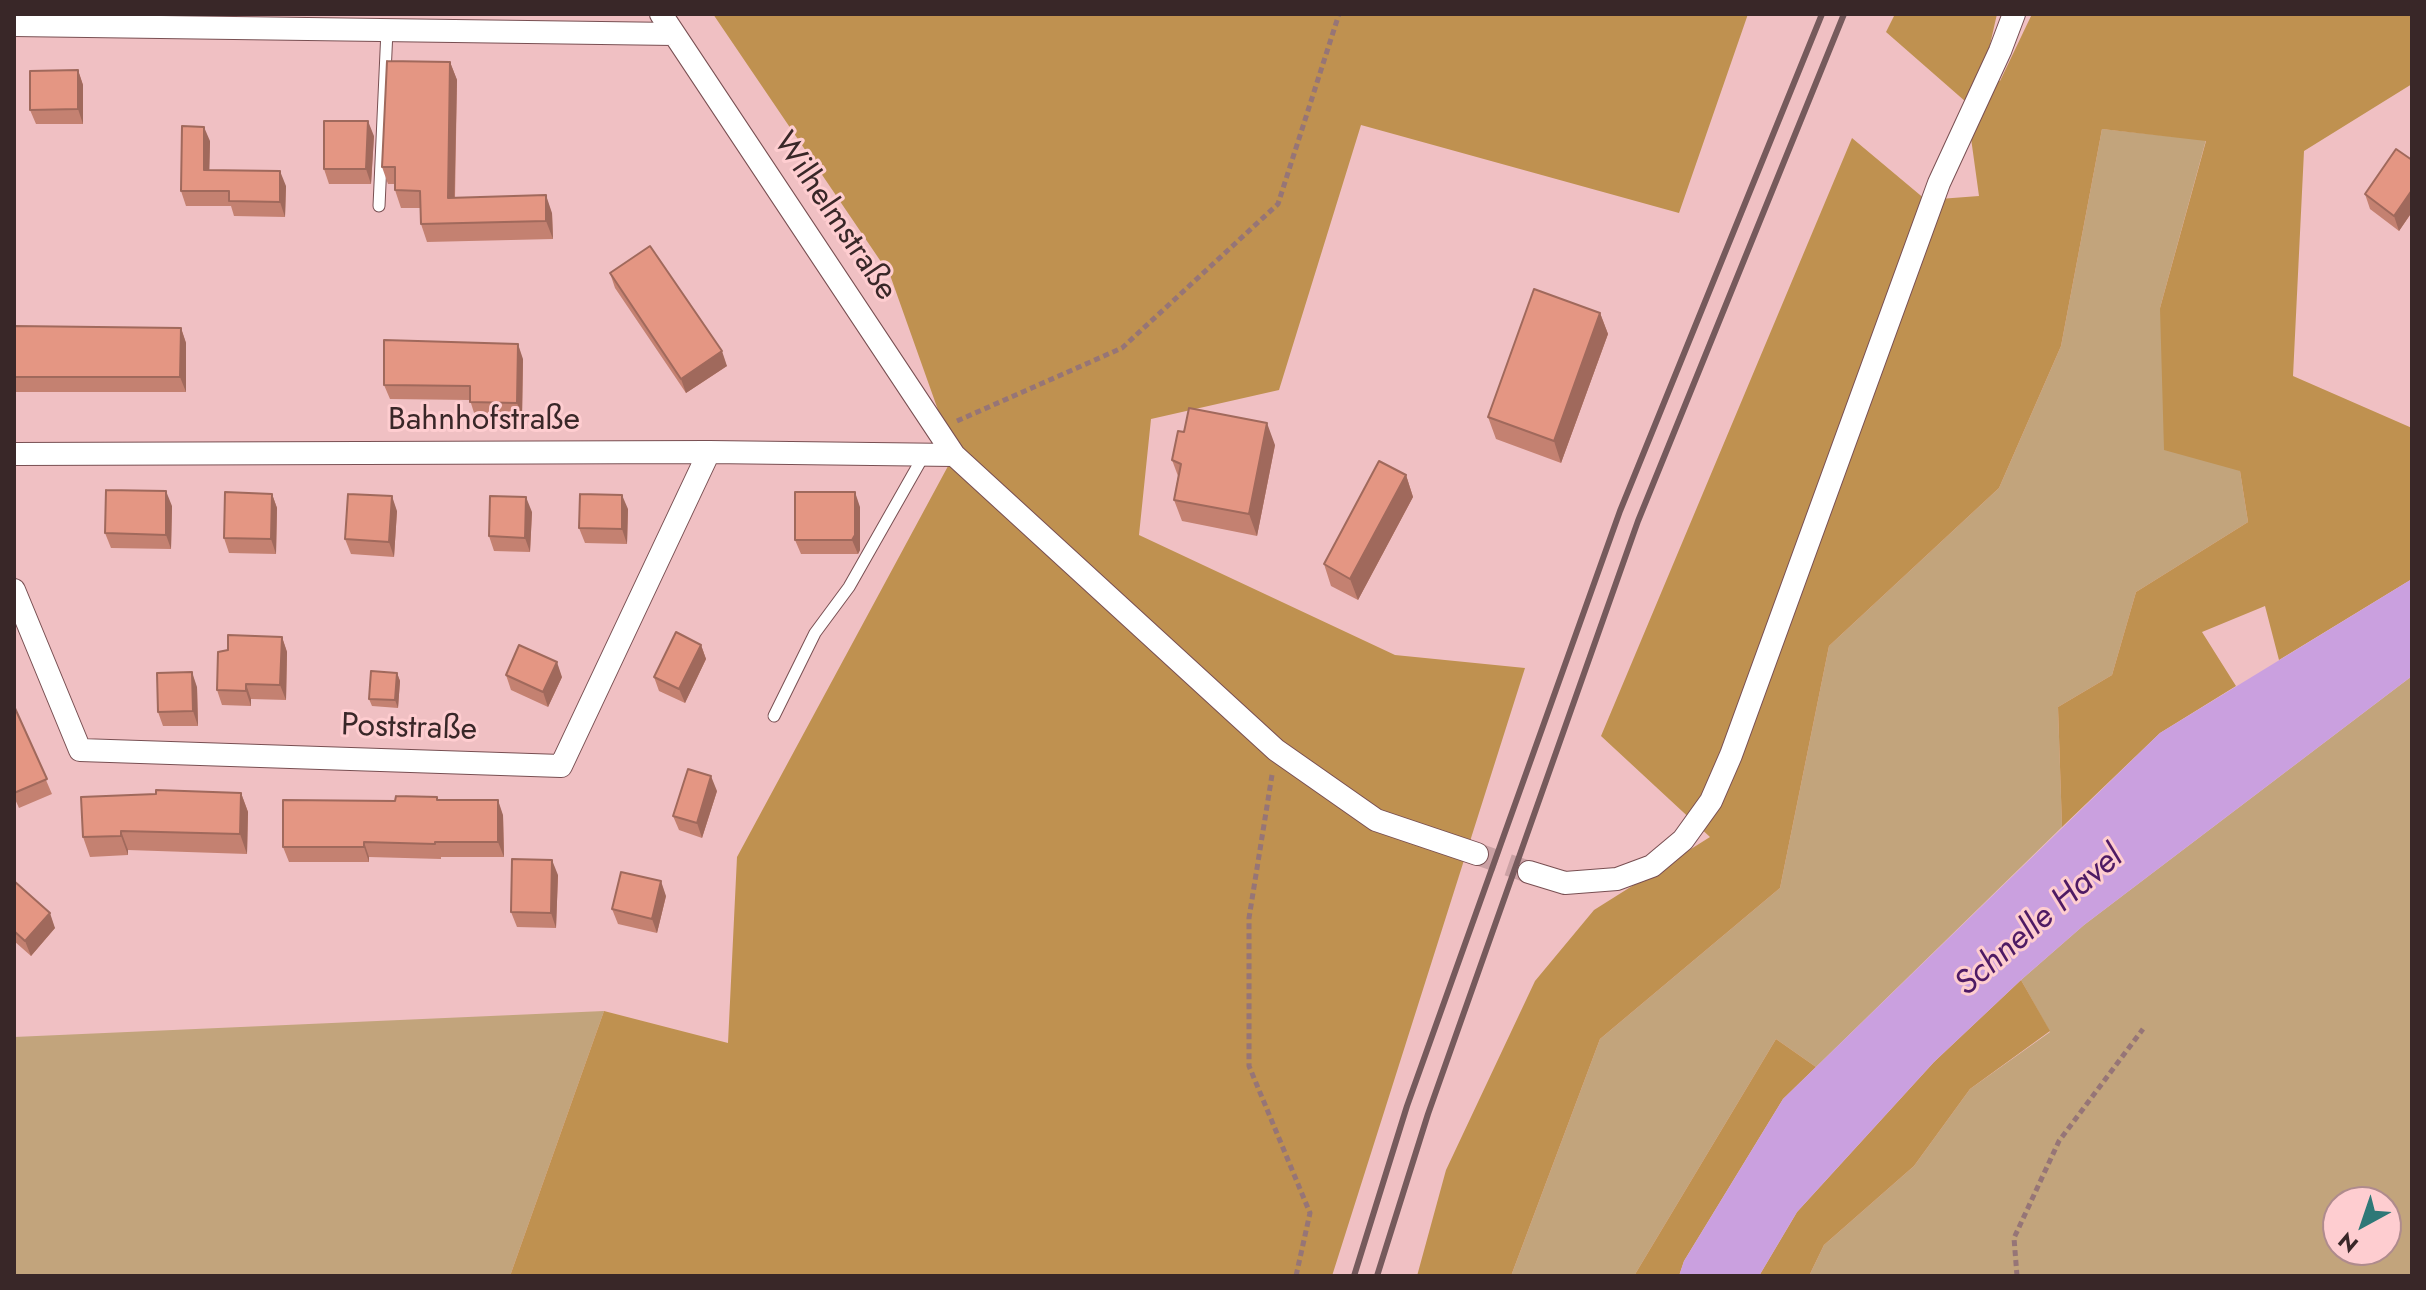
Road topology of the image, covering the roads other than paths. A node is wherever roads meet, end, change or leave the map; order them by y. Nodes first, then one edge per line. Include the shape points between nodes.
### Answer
1 (661, 14) edge
2 (2014, 14) edge
3 (14, 25) edge
4 (387, 30) junction
5 (674, 34) junction
6 (379, 206) dead end
7 (709, 452) junction
8 (14, 454) edge
9 (924, 455) junction
10 (954, 455) junction
11 (14, 590) edge
12 (774, 716) dead end
13 (1477, 854) tunnel mouth
14 (1529, 872) tunnel mouth

1 - 5 street, Wilhelmstraße
2 - 14 street via 1939,183 1711,801 1683,840 1652,866 1617,879 1565,883
3 - 4 street
4 - 5 street
4 - 6 lane
5 - 10 street, Wilhelmstraße
7 - 8 street, Bahnhofstraße
7 - 9 street, Bahnhofstraße
7 - 11 street, Poststraße via 561,766 80,750
9 - 10 street, Bahnhofstraße
9 - 12 lane via 849,587 815,633
10 - 13 street, Wilhelmstraße via 1276,750 1376,820

